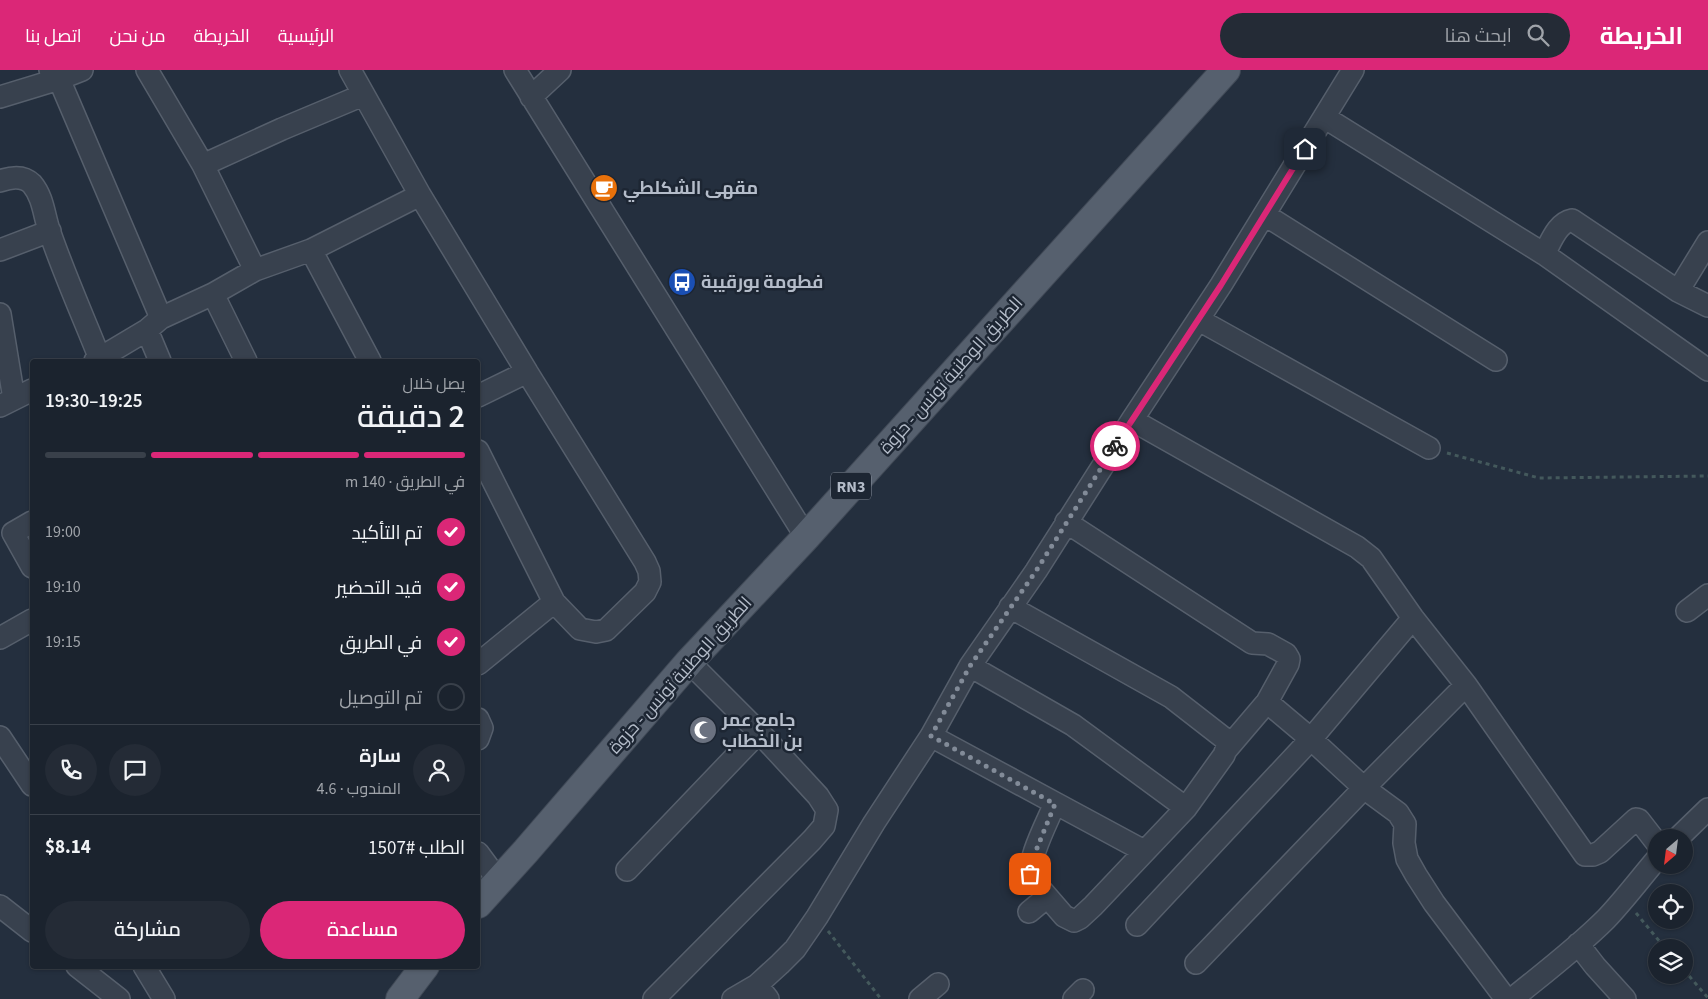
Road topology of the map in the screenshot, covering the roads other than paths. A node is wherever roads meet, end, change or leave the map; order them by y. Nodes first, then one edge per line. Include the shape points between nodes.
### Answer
1 (82, 70) edge
2 (147, 70) edge
3 (350, 70) edge
4 (515, 70) edge
5 (560, 70) edge
6 (1226, 70) edge
7 (1354, 70) edge
8 (54, 75) edge
9 (363, 95) junction
10 (0, 97) edge
11 (532, 97) junction
12 (1324, 116) junction
13 (202, 165) junction
14 (0, 181) edge
15 (420, 195) junction
16 (1265, 215) junction
17 (50, 231) junction
18 (1708, 242) edge
19 (0, 250) edge
20 (311, 250) junction
21 (1544, 254) junction
22 (255, 270) junction
23 (1678, 291) junction
24 (214, 294) junction
25 (1708, 306) edge
26 (0, 314) edge
27 (1199, 320) junction
28 (154, 324) junction
29 (98, 359) edge
30 (100, 359) edge
31 (160, 359) edge
32 (245, 359) edge
33 (369, 359) edge
34 (1496, 360) dead end
35 (1708, 370) edge
36 (527, 372) junction
37 (480, 395) edge
38 (16, 398) edge
39 (1132, 420) junction
40 (1429, 448) road end
41 (480, 455) edge
42 (1066, 522) junction
43 (30, 523) edge
44 (806, 538) junction
45 (30, 563) edge
46 (1708, 595) edge
47 (554, 602) junction
48 (1010, 607) junction
49 (1687, 611) dead end
50 (1413, 618) junction
51 (30, 621) edge
52 (0, 638) edge
53 (480, 662) edge
54 (689, 662) junction
55 (970, 666) junction
56 (1466, 685) junction
57 (1267, 702) junction
58 (760, 732) junction
59 (931, 736) junction
60 (0, 737) edge
61 (1311, 739) junction
62 (1227, 749) junction
63 (30, 782) edge
64 (1364, 788) junction
65 (1055, 804) junction
66 (1186, 808) junction
67 (1704, 821) edge
68 (1692, 829) edge
69 (1648, 832) edge
70 (1144, 851) junction
71 (480, 856) edge
72 (627, 870) dead end
73 (1648, 870) edge
74 (498, 880) junction
75 (1047, 898) junction
76 (480, 902) edge
77 (0, 906) edge
78 (1029, 912) dead end
79 (1137, 925) dead end
80 (30, 929) edge
81 (1578, 944) junction
82 (1196, 963) dead end
83 (81, 969) edge
84 (146, 969) edge
85 (423, 969) edge
86 (938, 984) dead end
87 (763, 992) edge
88 (119, 999) edge
89 (164, 999) edge
90 (400, 999) edge
91 (654, 999) edge
92 (733, 999) edge
93 (920, 999) edge
94 (1506, 999) edge
95 (1512, 999) edge
96 (1625, 999) edge

1 - 8 street
2 - 13 street
3 - 9 street
4 - 11 street
5 - 11 street
6 - 44 main road, الطريق الوطنية تونس - حزوة / RN3
7 - 12 street
8 - 10 street
8 - 28 street
9 - 13 street
9 - 15 street
11 - 44 street
12 - 16 street
12 - 21 street
13 - 22 street
14 - 17 street via 22,178 30,183 38,193
15 - 20 street
15 - 36 street
16 - 27 street
16 - 34 street
17 - 19 street
17 - 29 street
18 - 23 street
20 - 22 street
20 - 33 street
21 - 23 street via 1563,223 1572,220
21 - 35 street
22 - 24 street
23 - 25 street
24 - 28 street
24 - 32 street
26 - 38 street
27 - 39 street
27 - 40 street
28 - 30 street
28 - 31 street
36 - 37 street
36 - 47 street via 650,571 650,582 645,592 606,630 580,629
39 - 42 street
39 - 50 street via 1357,547 1371,558
41 - 47 street
42 - 48 street
42 - 57 street via 1252,643 1268,644 1286,654 1288,664
43 - 45 street via 13,533
44 - 54 main road, الطريق الوطنية تونس - حزوة / RN3
46 - 49 street
47 - 53 street
48 - 55 street
48 - 62 street via 1171,697 1225,738
50 - 56 street
50 - 61 street
51 - 52 street
54 - 58 street
54 - 74 main road, الطريق الوطنية تونس - حزوة / RN3
55 - 59 street
55 - 66 street via 1073,724
56 - 64 street
56 - 69 street via 1585,855 1600,852 1636,820
57 - 61 street
57 - 62 street
58 - 72 street
58 - 91 street via 818,796 827,810 824,826
59 - 65 street
59 - 87 street via 817,917
60 - 63 street
61 - 64 street
61 - 79 street
62 - 66 street
64 - 82 street
64 - 94 street via 1398,813 1406,824 1404,843 1407,859 1416,875
65 - 70 street
65 - 75 street via 1030,868 1032,879
66 - 70 street
67 - 68 street
70 - 75 street via 1074,921 1064,916
71 - 74 street
73 - 81 street via 1625,899
74 - 76 main road, الطريق الوطنية تونس - حزوة / RN3
75 - 78 street
77 - 80 street
81 - 95 street
81 - 96 street
83 - 88 street
84 - 89 street
85 - 90 main road
86 - 93 street
87 - 92 street

